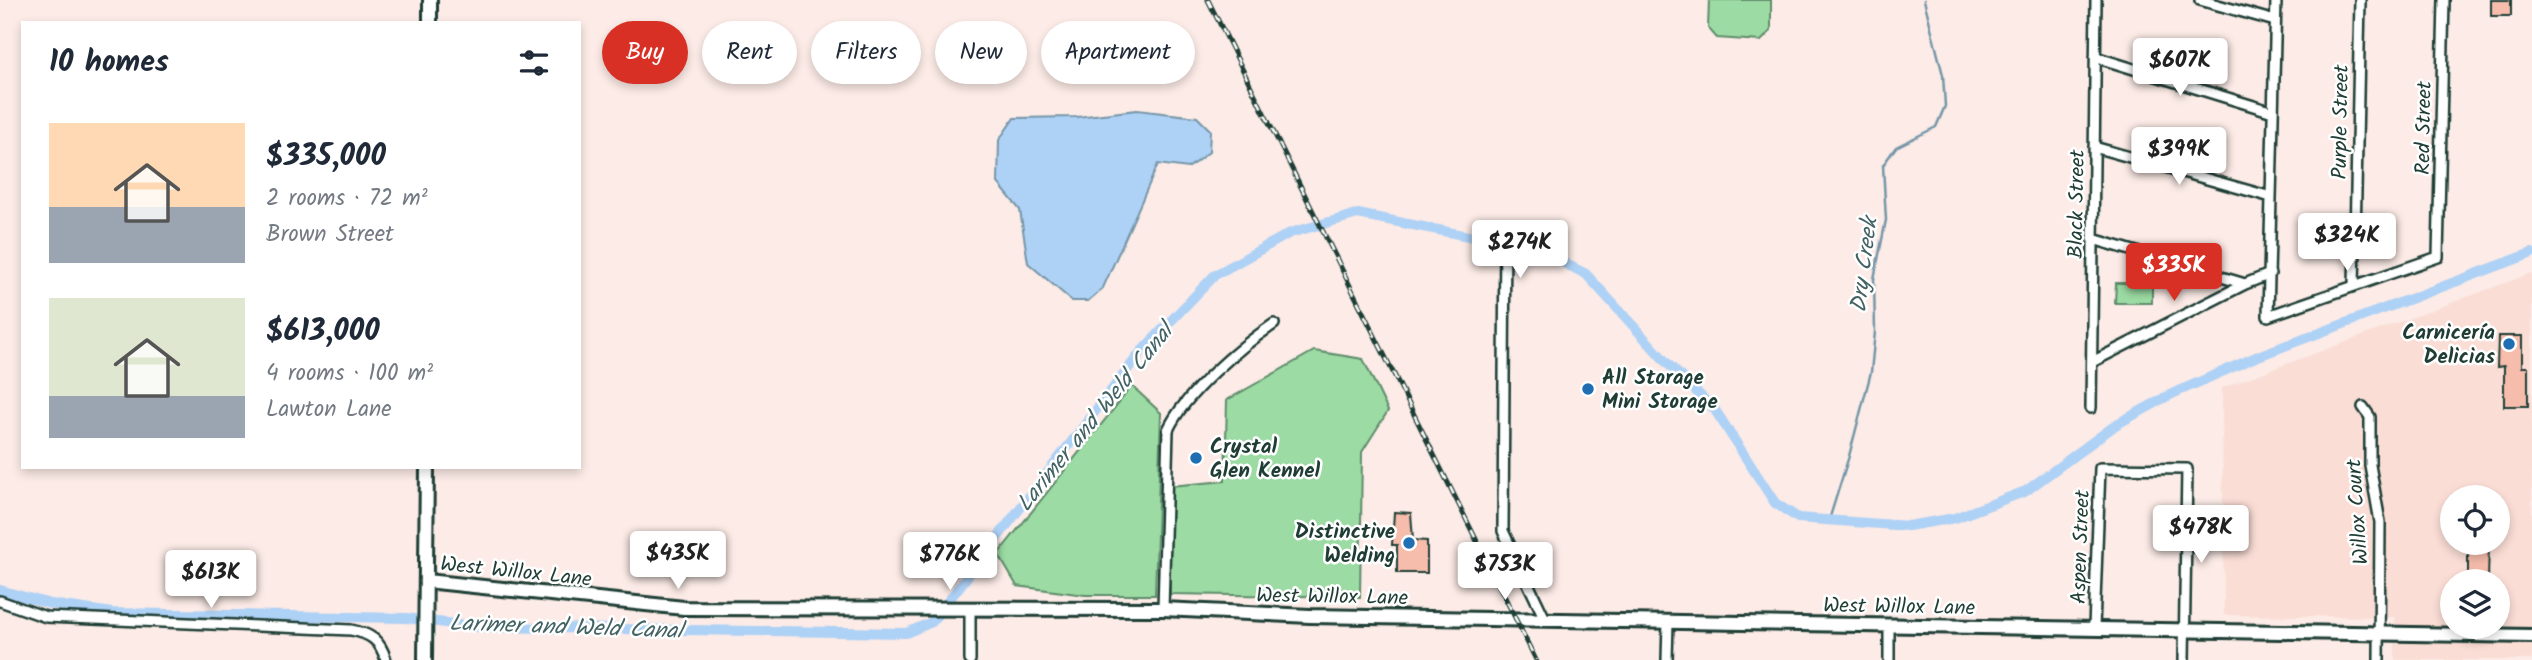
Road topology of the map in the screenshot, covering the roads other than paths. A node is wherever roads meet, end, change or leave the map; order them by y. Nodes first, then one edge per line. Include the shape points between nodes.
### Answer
1 (430, 0) edge
2 (2096, 0) edge
3 (2200, 0) edge
4 (2276, 0) edge
5 (2360, 0) edge
6 (2444, 0) edge
7 (430, 21) edge
8 (2275, 21) junction
9 (2095, 57) junction
10 (2273, 111) junction
11 (2094, 147) junction
12 (2272, 198) junction
13 (1506, 228) dead end
14 (2093, 239) junction
15 (2270, 274) junction
16 (2245, 284) junction
17 (2354, 286) junction
18 (1273, 324) dead end
19 (2092, 362) junction
20 (2363, 407) dead end
21 (2091, 408) dead end
22 (427, 469) edge
23 (426, 581) junction
24 (0, 601) edge
25 (970, 609) junction
26 (1163, 609) junction
27 (1545, 619) junction
28 (1668, 621) junction
29 (1889, 625) junction
30 (2094, 628) junction
31 (2185, 629) junction
32 (2379, 633) junction
33 (2532, 636) edge
34 (425, 654) edge
35 (386, 660) edge
36 (970, 660) edge
37 (1667, 660) edge
38 (1889, 660) edge
39 (2184, 660) edge
40 (2379, 660) edge

1 - 7 main road
2 - 9 street, Black Street
3 - 8 street
4 - 8 street
5 - 17 street, Purple Street
6 - 17 street, Red Street via 2438,257
8 - 10 street
9 - 10 street
9 - 11 street, Black Street
10 - 12 street
11 - 12 street
11 - 14 street, Black Street
12 - 15 street
13 - 27 street via 1503,531
14 - 16 street
14 - 19 street, Black Street
15 - 16 street
15 - 17 street via 2268,316
16 - 19 street
18 - 26 street via 1214,374 1175,415 1168,430
19 - 21 street, Black Street
20 - 32 street, Willox Court via 2370,418 2370,465 2380,522
22 - 23 main road
23 - 25 main road, West Willox Lane via 681,608
23 - 34 main road
24 - 35 street via 46,617 351,630 375,638
25 - 26 main road, West Willox Lane
25 - 36 street
26 - 27 main road, West Willox Lane
27 - 28 main road, West Willox Lane
28 - 29 main road, West Willox Lane
28 - 37 street
29 - 30 main road, West Willox Lane
29 - 38 street
30 - 31 main road, West Willox Lane
30 - 31 street, Aspen Street via 2100,468 2187,469
31 - 32 main road, West Willox Lane
31 - 39 street
32 - 33 main road, West Willox Lane
32 - 40 street, Willox Court

